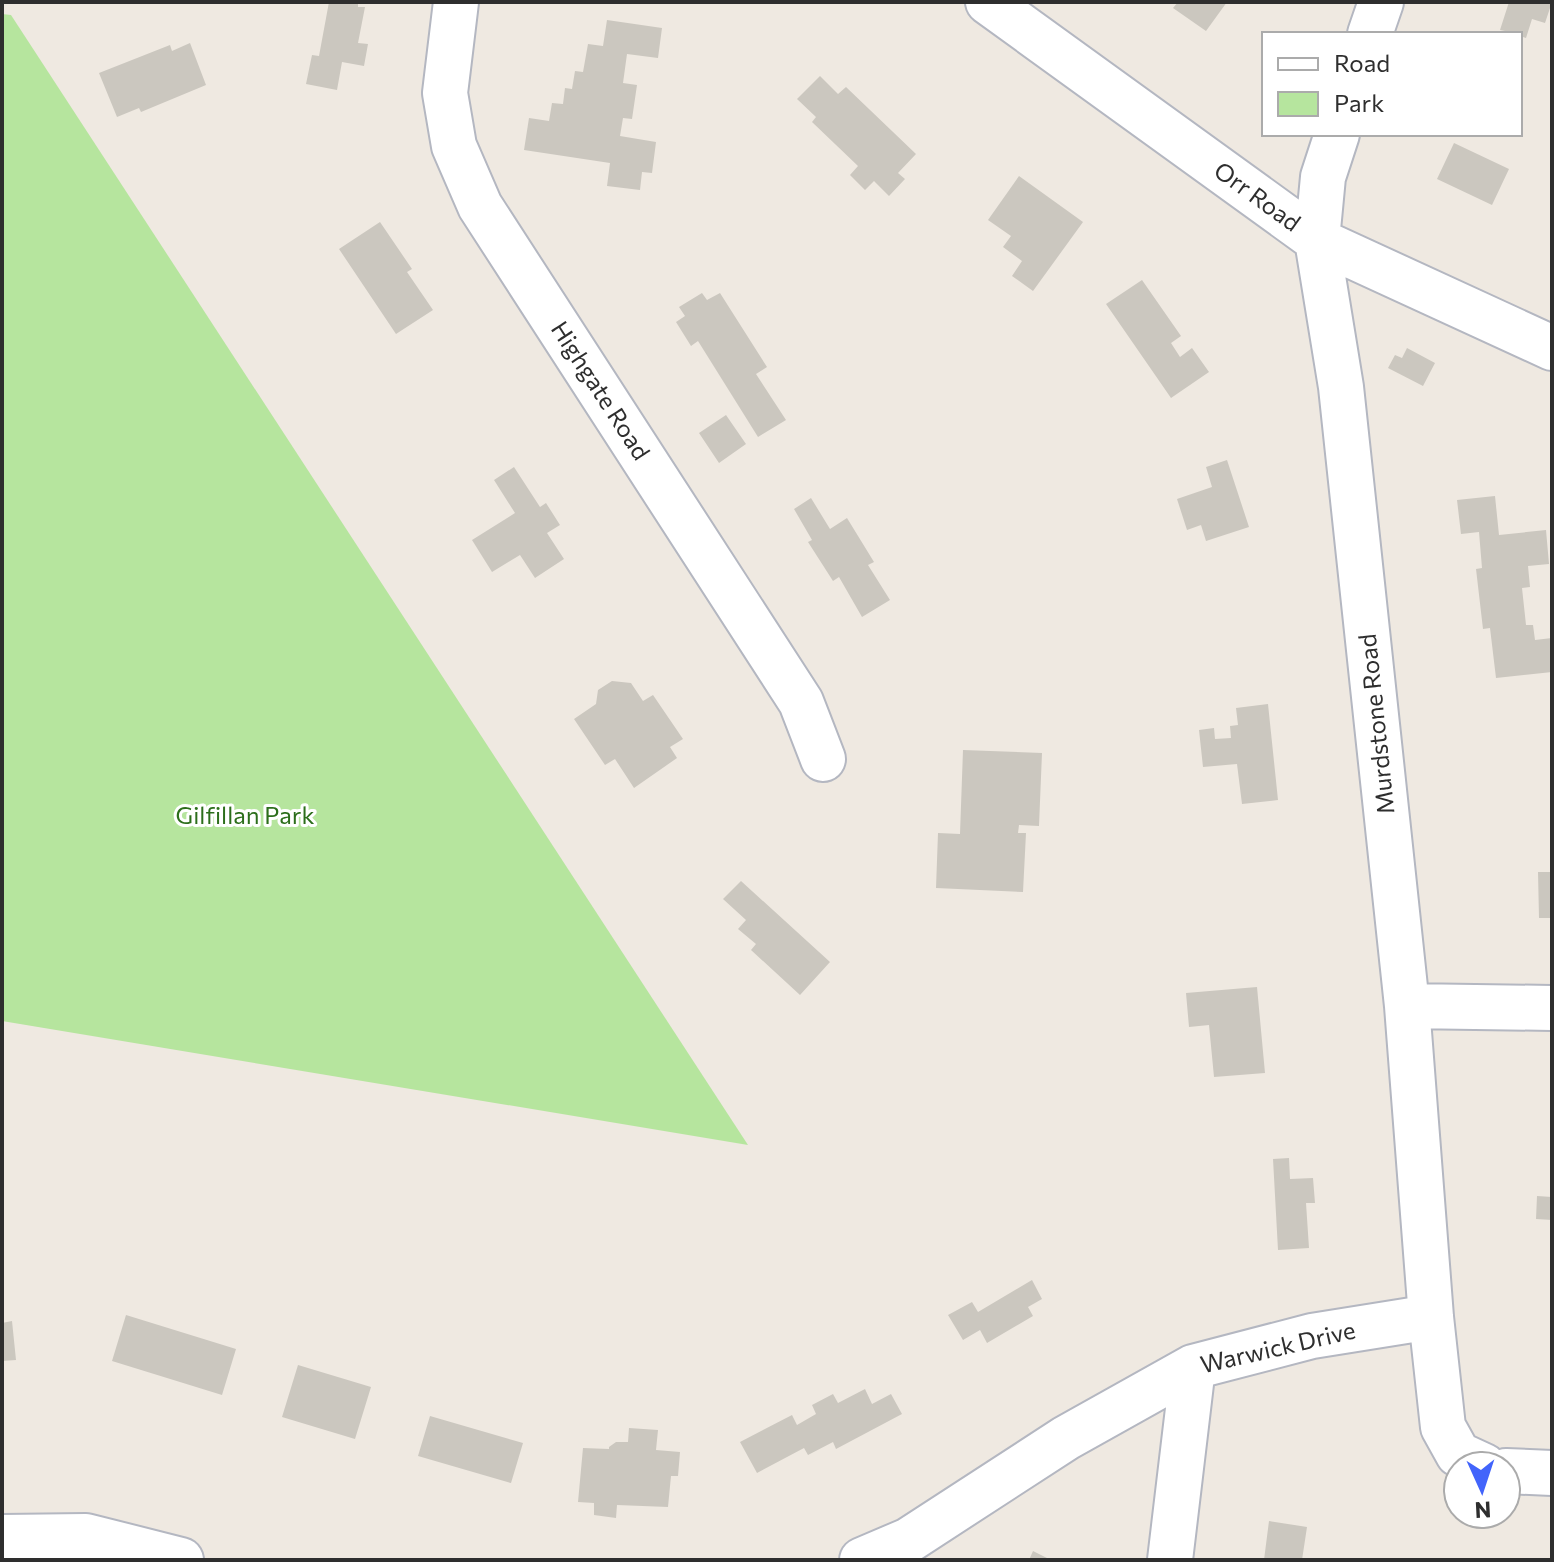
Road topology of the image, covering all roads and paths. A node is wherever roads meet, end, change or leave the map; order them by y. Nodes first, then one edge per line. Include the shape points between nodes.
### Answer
1 (456, 2) edge
2 (988, 2) edge
3 (1381, 2) edge
4 (1371, 32) edge
5 (1336, 136) edge
6 (1317, 240) junction
7 (1552, 348) edge
8 (823, 759) dead end
9 (1407, 1006) junction
10 (1552, 1008) edge
11 (1431, 1317) junction
12 (1193, 1367) junction
13 (1456, 1450) edge
14 (1522, 1472) edge
15 (1552, 1473) edge
16 (2, 1537) edge
17 (181, 1560) edge
18 (862, 1560) edge
19 (1170, 1560) edge

1 - 8 street, Highgate Road via 445,93 454,146 480,206 801,702
2 - 6 street, Orr Road
3 - 4 street
5 - 6 street, Murdstone Road via 1323,177
6 - 7 street, Orr Road
6 - 9 street, Murdstone Road via 1341,387
9 - 10 street
9 - 11 street, Murdstone Road
11 - 12 street, Warwick Drive via 1312,1336
11 - 13 street via 1443,1427
12 - 18 street, Warwick Drive via 1066,1438 909,1540
12 - 19 street
14 - 15 street
16 - 17 street via 86,1536

